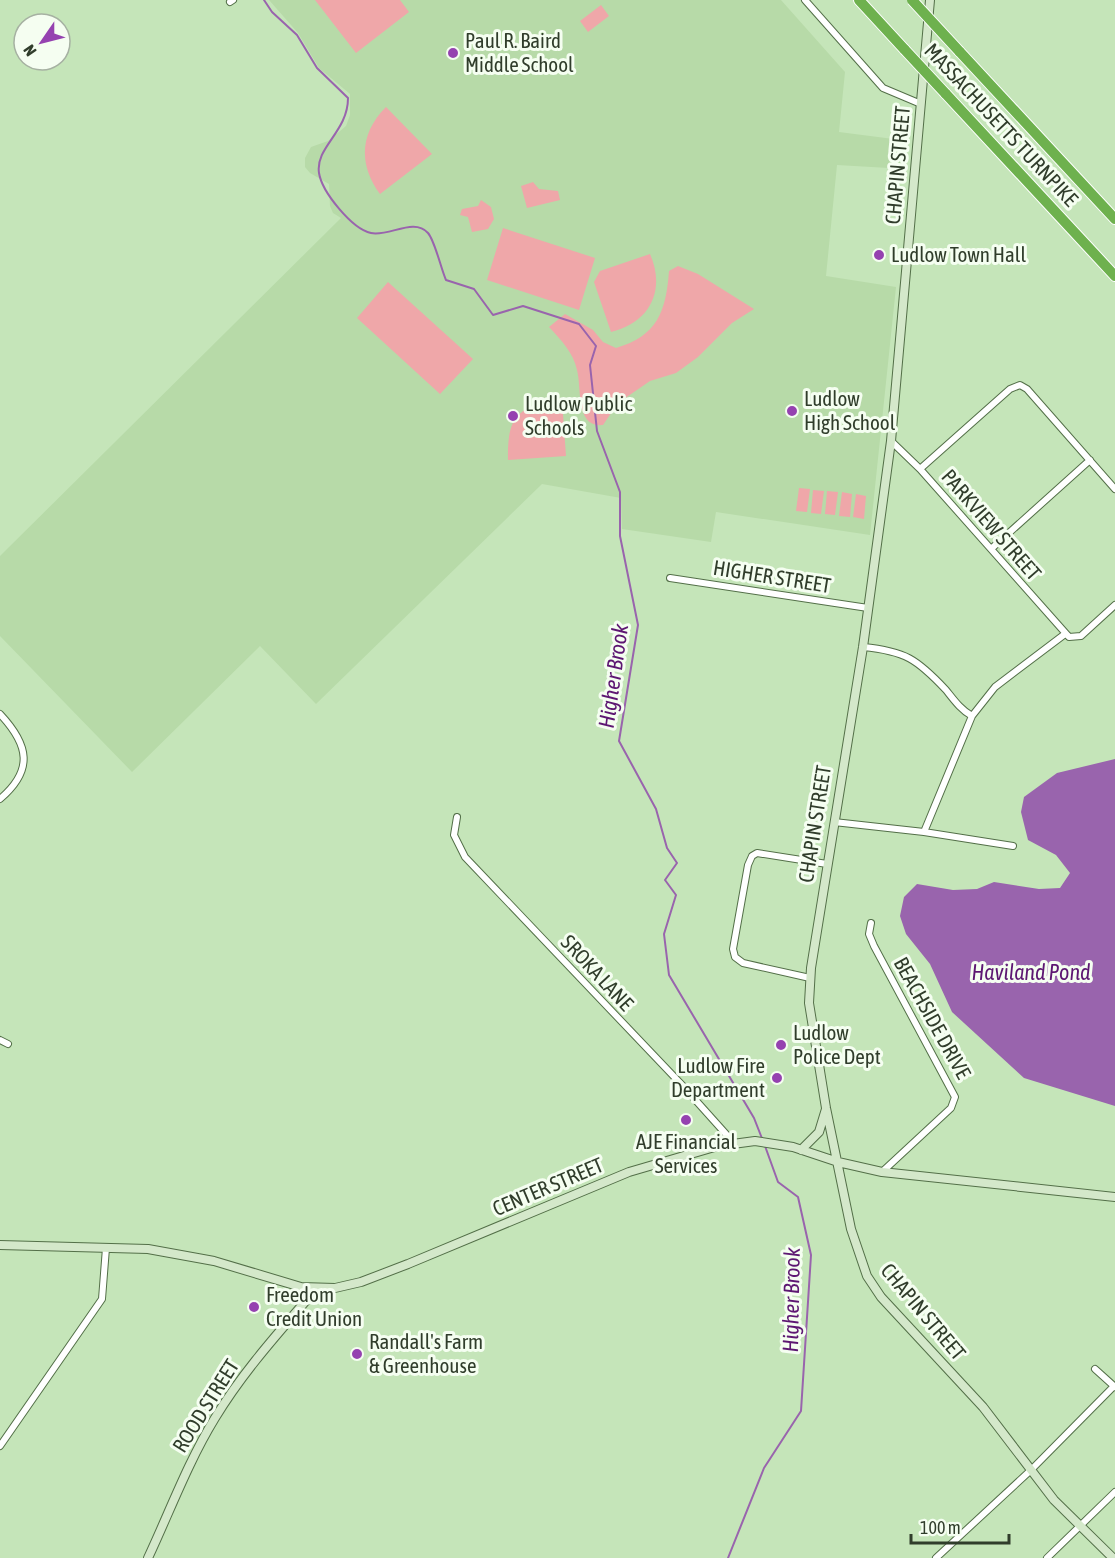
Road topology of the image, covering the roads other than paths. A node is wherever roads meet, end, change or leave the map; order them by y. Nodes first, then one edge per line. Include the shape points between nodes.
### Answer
1 (805, 0) edge
2 (859, 0) edge
3 (912, 0) edge
4 (930, 0) edge
5 (921, 105) junction
6 (1062, 161) junction
7 (1115, 213) edge
8 (1115, 219) edge
9 (1115, 276) edge
10 (891, 441) junction
11 (1090, 460) junction
12 (920, 469) junction
13 (1115, 489) edge
14 (991, 549) junction
15 (670, 578) dead end
16 (1115, 605) edge
17 (868, 608) junction
18 (1065, 634) junction
19 (863, 647) junction
20 (0, 714) edge
21 (972, 716) junction
22 (0, 800) edge
23 (457, 817) dead end
24 (834, 822) junction
25 (924, 832) junction
26 (1013, 846) dead end
27 (827, 864) junction
28 (871, 923) dead end
29 (810, 978) junction
30 (0, 1040) edge
31 (8, 1044) dead end
32 (826, 1108) junction
33 (734, 1143) junction
34 (801, 1150) junction
35 (838, 1162) junction
36 (882, 1172) junction
37 (1115, 1197) edge
38 (0, 1245) edge
39 (106, 1248) junction
40 (317, 1288) junction
41 (1095, 1368) dead end
42 (1115, 1387) edge
43 (1, 1440) edge
44 (1031, 1470) junction
45 (1115, 1492) edge
46 (1080, 1527) junction
47 (148, 1558) edge
48 (936, 1558) edge
49 (1047, 1558) edge
50 (1113, 1558) edge

1 - 5 street via 883,88
2 - 9 highway, MASSACHUSETTS TURNPIKE, bridge
3 - 6 highway, MASSACHUSETTS TURNPIKE, bridge
4 - 5 main road, CHAPIN STREET
5 - 10 main road, CHAPIN STREET
6 - 7 highway
6 - 8 highway, MASSACHUSETTS TURNPIKE
10 - 12 street, PARKVIEW STREET
10 - 17 main road, CHAPIN STREET
11 - 12 street via 1027,389 1017,385
11 - 13 street
11 - 14 street
12 - 14 street, PARKVIEW STREET
14 - 18 street, PARKVIEW STREET
15 - 17 street, HIGHER STREET
16 - 18 street via 1081,636 1072,639
17 - 19 main road, CHAPIN STREET
18 - 21 street via 995,687
19 - 21 street via 910,656
19 - 24 main road, CHAPIN STREET
20 - 22 street via 19,737 24,760 17,783
21 - 25 street
23 - 33 street, SROKA LANE via 454,836 465,856
24 - 25 street
24 - 27 main road, CHAPIN STREET
25 - 26 street
27 - 29 main road, CHAPIN STREET
27 - 29 street via 757,853 752,856 733,949 735,957 743,963
28 - 36 street, BEACHSIDE DRIVE via 869,934 874,946 955,1097 951,1108
29 - 32 main road, CHAPIN STREET via 809,1004
30 - 31 street
32 - 34 main road via 819,1132
32 - 35 main road, CHAPIN STREET
33 - 34 main road, CENTER STREET via 767,1142
33 - 40 main road, CENTER STREET via 629,1172 361,1282
34 - 35 main road, CENTER STREET
35 - 36 main road, CENTER STREET
35 - 44 main road, CHAPIN STREET via 851,1229 867,1276 883,1299 982,1407
36 - 37 main road, CENTER STREET
38 - 39 main road, CENTER STREET
39 - 40 main road, CENTER STREET via 185,1255 277,1282
39 - 43 street via 102,1299 10,1435
40 - 47 main road, ROOD STREET via 223,1406 191,1464
41 - 42 street
42 - 44 street
44 - 46 main road, CHAPIN STREET
44 - 48 street
45 - 46 street
46 - 49 street
46 - 50 main road, CHAPIN STREET

